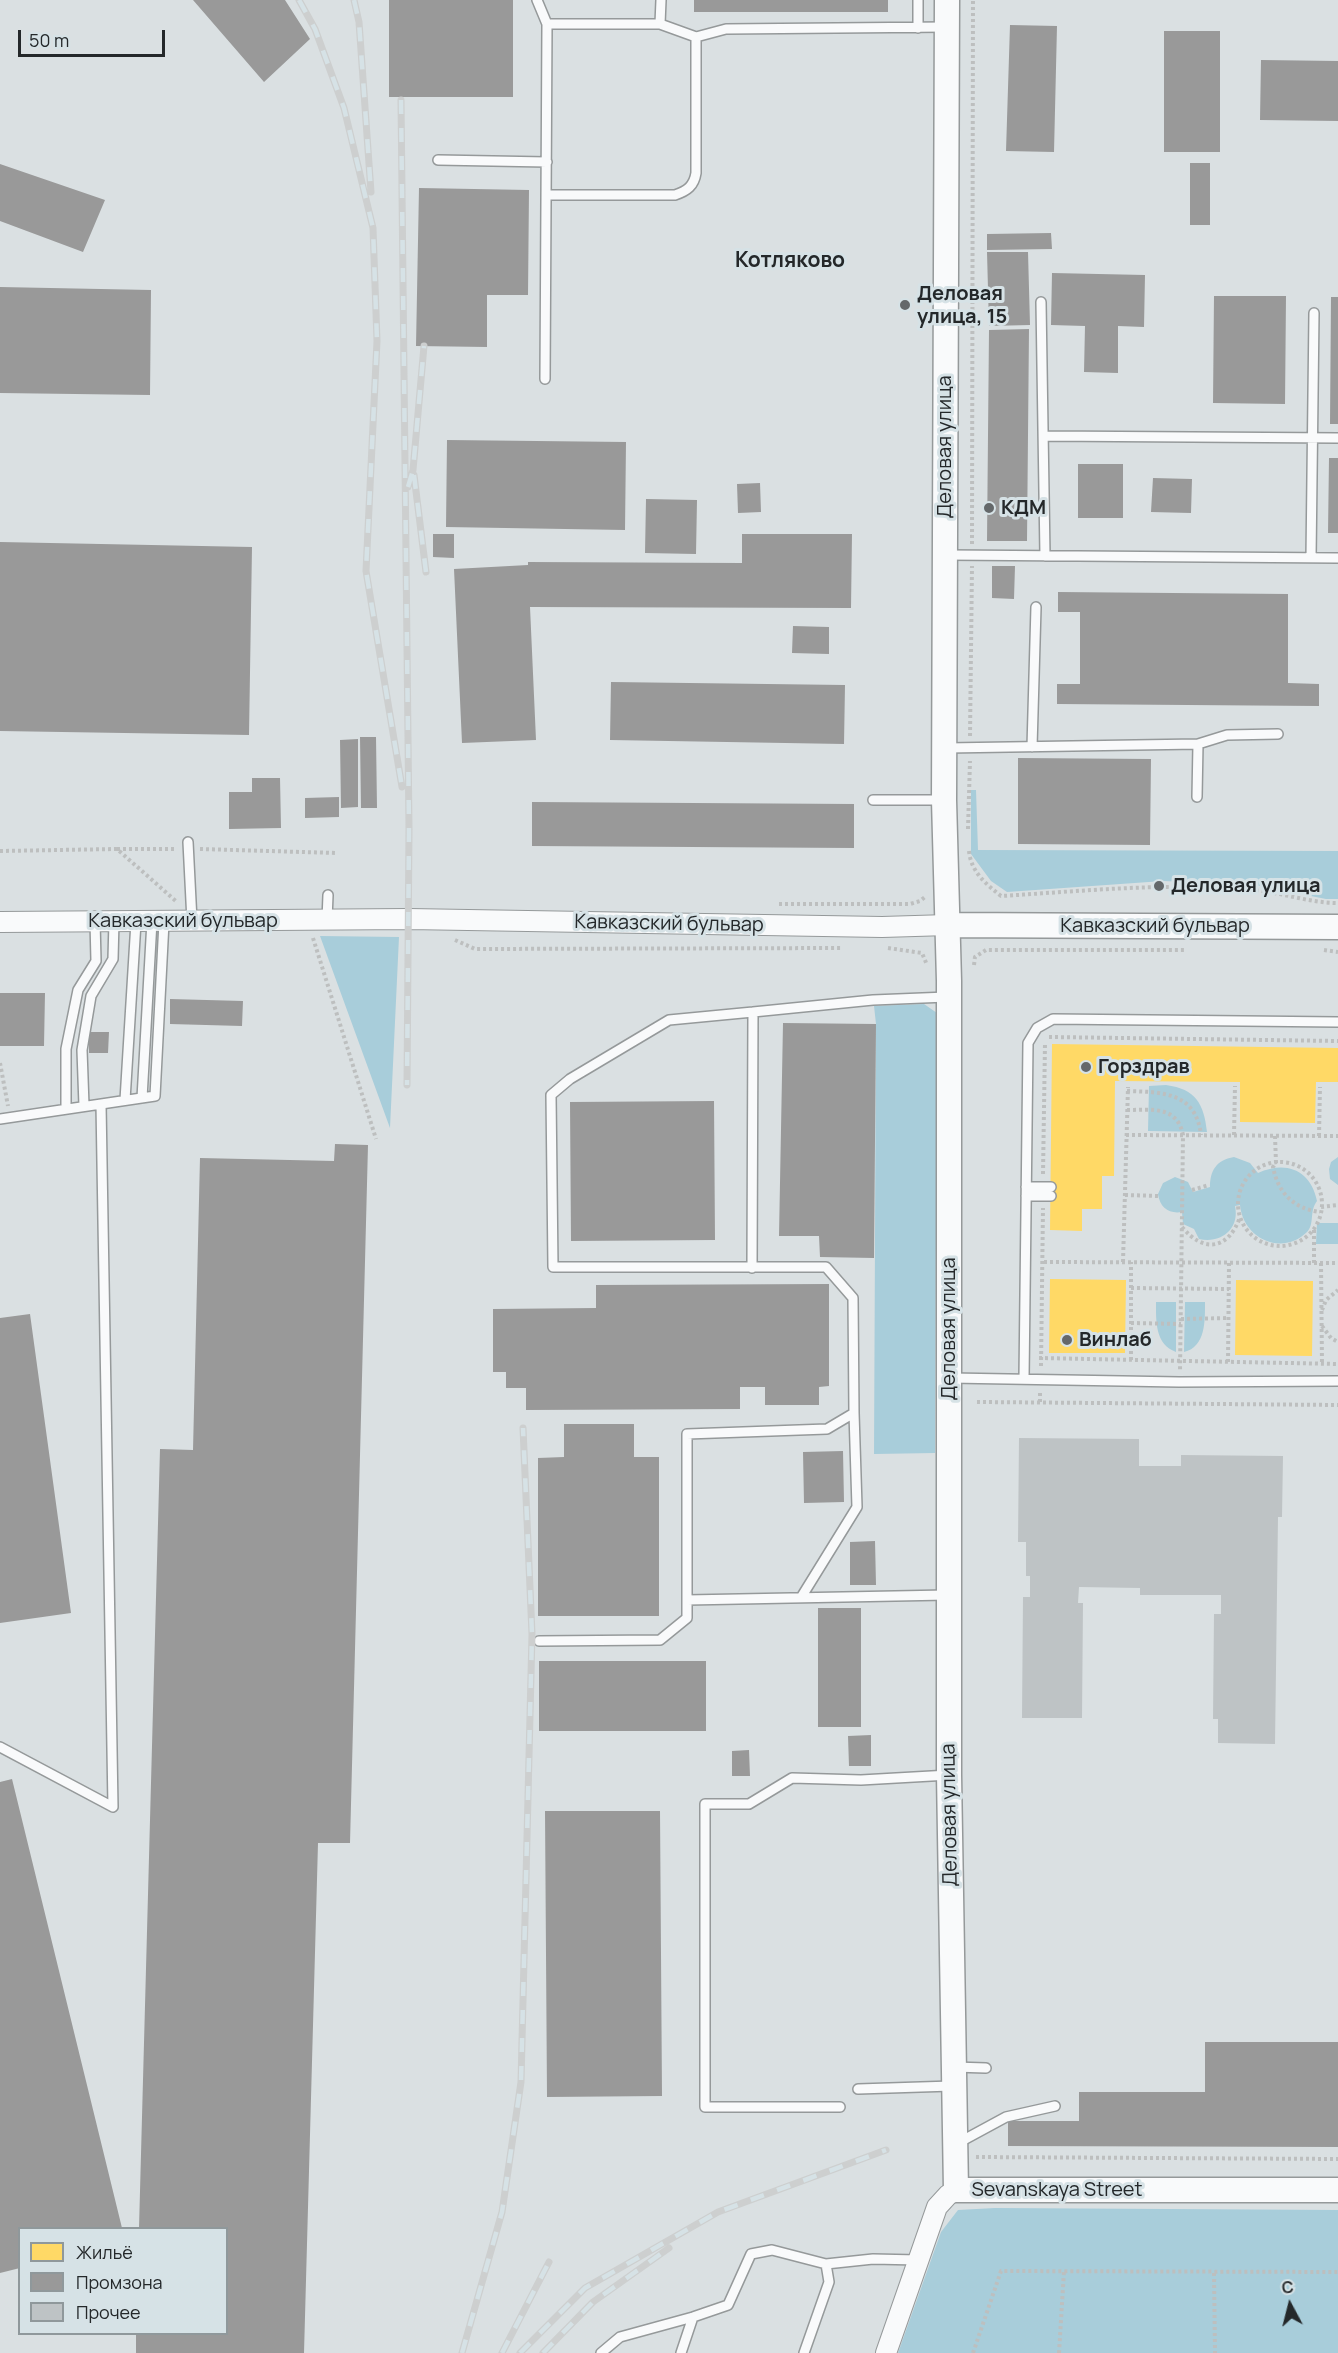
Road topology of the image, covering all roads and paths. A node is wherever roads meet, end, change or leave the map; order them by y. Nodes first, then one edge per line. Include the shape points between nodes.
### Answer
1 (537, 0) edge
2 (661, 0) edge
3 (918, 0) edge
4 (947, 0) edge
5 (973, 0) edge
6 (547, 24) junction
7 (660, 24) junction
8 (947, 27) junction
9 (918, 28) junction
10 (696, 37) junction
11 (438, 160) dead end
12 (547, 162) junction
13 (546, 195) junction
14 (1041, 302) dead end
15 (1314, 313) dead end
16 (545, 379) dead end
17 (1045, 436) junction
18 (1312, 438) junction
19 (1338, 438) edge
20 (945, 555) junction
21 (972, 555) junction
22 (1046, 556) junction
23 (1311, 558) junction
24 (1338, 558) edge
25 (1036, 607) dead end
26 (1278, 734) dead end
27 (1198, 744) junction
28 (1032, 747) junction
29 (944, 748) junction
30 (970, 748) junction
31 (1197, 797) dead end
32 (873, 800) dead end
33 (944, 800) junction
34 (968, 832) dead end
35 (968, 844) dead end
36 (188, 845) junction
37 (117, 849) junction
38 (0, 850) edge
39 (337, 854) dead end
40 (929, 894) dead end
41 (328, 895) dead end
42 (1338, 903) edge
43 (888, 904) dead end
44 (191, 912) junction
45 (104, 921) junction
46 (0, 922) edge
47 (151, 922) junction
48 (948, 925) junction
49 (325, 927) junction
50 (1338, 927) edge
51 (451, 938) dead end
52 (852, 948) dead end
53 (887, 948) dead end
54 (1189, 950) dead end
55 (1319, 950) dead end
56 (1338, 952) edge
57 (974, 965) dead end
58 (927, 966) dead end
59 (949, 997) junction
60 (753, 1012) junction
61 (1338, 1022) edge
62 (1338, 1041) edge
63 (0, 1063) edge
64 (1234, 1086) dead end
65 (1320, 1087) dead end
66 (142, 1098) junction
67 (125, 1100) junction
68 (101, 1104) junction
69 (84, 1106) junction
70 (66, 1109) junction
71 (1127, 1110) junction
72 (5, 1119) edge
73 (1126, 1135) junction
74 (1183, 1135) junction
75 (1201, 1135) junction
76 (1234, 1135) junction
77 (1275, 1136) junction
78 (1319, 1136) junction
79 (1338, 1136) edge
80 (376, 1139) dead end
81 (1275, 1163) junction
82 (1209, 1185) dead end
83 (1192, 1191) dead end
84 (1026, 1192) junction
85 (1047, 1192) junction
86 (1125, 1195) junction
87 (1158, 1196) dead end
88 (1338, 1205) edge
89 (1321, 1209) junction
90 (1240, 1217) junction
91 (1182, 1226) junction
92 (1314, 1227) junction
93 (1025, 1261) junction
94 (1044, 1262) junction
95 (1124, 1262) junction
96 (1131, 1262) junction
97 (1181, 1262) junction
98 (1229, 1263) junction
99 (1314, 1263) junction
100 (1321, 1263) junction
101 (1338, 1263) edge
102 (752, 1268) junction
103 (1131, 1288) junction
104 (1181, 1289) junction
105 (1229, 1289) junction
106 (1338, 1290) edge
107 (1320, 1316) junction
108 (1229, 1318) junction
109 (1181, 1321) junction
110 (1131, 1323) junction
111 (1338, 1342) edge
112 (1024, 1358) junction
113 (1041, 1358) junction
114 (1131, 1361) junction
115 (1181, 1362) junction
116 (1228, 1362) junction
117 (1322, 1364) junction
118 (1338, 1364) edge
119 (949, 1378) junction
120 (1024, 1378) junction
121 (1040, 1378) junction
122 (1321, 1381) junction
123 (1338, 1381) edge
124 (1179, 1382) junction
125 (977, 1402) dead end
126 (1040, 1402) junction
127 (1179, 1404) junction
128 (1338, 1405) edge
129 (854, 1413) junction
130 (947, 1595) junction
131 (802, 1596) junction
132 (687, 1600) junction
133 (539, 1641) dead end
134 (0, 1747) edge
135 (949, 1775) junction
136 (986, 2068) dead end
137 (954, 2077) junction
138 (858, 2090) dead end
139 (1055, 2106) dead end
140 (840, 2107) dead end
141 (956, 2150) junction
142 (1338, 2159) edge
143 (956, 2190) junction
144 (1338, 2190) edge
145 (918, 2260) junction
146 (826, 2264) junction
147 (1064, 2271) junction
148 (1338, 2272) edge
149 (1214, 2273) junction
150 (693, 2317) junction
151 (601, 2353) edge
152 (681, 2353) edge
153 (804, 2353) edge
154 (885, 2353) edge
155 (973, 2353) edge
156 (1059, 2353) edge
157 (1215, 2353) edge

1 - 6 lane
2 - 7 lane
3 - 9 lane
4 - 8 street, Деловая улица
5 - 21 path
6 - 7 lane
6 - 12 lane
7 - 10 lane
8 - 9 lane
8 - 20 street, Деловая улица
9 - 10 lane via 726,29
10 - 13 lane via 696,173 687,191 675,195
11 - 12 lane
12 - 13 lane
13 - 16 lane
14 - 17 lane
15 - 18 lane
17 - 18 lane
17 - 22 lane
18 - 19 lane
18 - 23 lane
20 - 21 lane
20 - 29 street, Деловая улица
21 - 22 lane
21 - 30 path
22 - 23 lane
23 - 24 lane
25 - 28 lane
26 - 27 lane via 1227,735
27 - 28 lane
27 - 31 lane
28 - 30 lane
29 - 30 lane
29 - 33 street, Деловая улица
30 - 34 path
32 - 33 lane
33 - 48 street, Деловая улица
35 - 42 path via 969,857 981,880 1001,896 1164,886 1254,890
36 - 37 path
36 - 39 path
36 - 44 lane
37 - 38 path
37 - 44 path
40 - 43 path via 910,904
41 - 49 lane
44 - 47 street, Кавказский бульвар
44 - 49 street, Кавказский бульвар
45 - 46 street, Кавказский бульвар
45 - 47 street, Кавказский бульвар
45 - 69 lane via 113,959 91,996 82,1050
45 - 70 lane via 96,961 78,990 66,1049
47 - 66 lane
47 - 66 lane via 165,983 154,1096
47 - 67 lane
48 - 49 street, Кавказский бульвар via 409,919
48 - 50 street, Кавказский бульвар
48 - 59 street, Деловая улица
49 - 80 path via 312,934
51 - 52 path via 475,949
53 - 58 path via 922,953
54 - 57 path via 986,950 975,957
55 - 56 path
59 - 60 lane
59 - 119 street, Деловая улица
60 - 102 lane
60 - 102 lane via 669,1020 570,1079 551,1095 553,1267
61 - 84 lane via 1053,1019 1037,1028 1028,1043
62 - 85 path via 1046,1037
63 - 72 path
64 - 76 path
65 - 78 path
66 - 67 lane
67 - 68 lane
68 - 69 lane
68 - 134 lane via 113,1807
69 - 70 lane
70 - 72 lane
71 - 73 path
71 - 74 path via 1162,1110 1176,1119
71 - 75 path via 1127,1089 1177,1097 1196,1115
73 - 74 path
73 - 86 path
74 - 75 path
74 - 91 path
75 - 76 path
76 - 77 path
77 - 78 path
77 - 81 path
78 - 79 path
81 - 89 path via 1292,1164 1310,1176 1320,1196
81 - 89 path via 1275,1175 1286,1196 1303,1208
81 - 90 path via 1259,1168 1243,1184
82 - 83 path
84 - 85 lane
84 - 93 lane
85 - 94 path
86 - 87 path
86 - 95 path
88 - 89 path
89 - 92 path
90 - 91 path via 1235,1232 1211,1244 1198,1242
90 - 92 path via 1259,1241 1279,1246 1299,1241
91 - 97 path
92 - 99 path
93 - 94 path
93 - 112 lane
94 - 95 path
94 - 113 path
95 - 96 path
96 - 97 path
96 - 103 path
97 - 98 path
97 - 104 path
98 - 99 path
98 - 105 path
99 - 100 path
100 - 101 path
100 - 107 path
102 - 129 lane via 826,1267 853,1298
103 - 104 path
103 - 110 path
104 - 105 path
104 - 109 path
105 - 108 path
106 - 107 path via 1326,1300
107 - 111 path via 1325,1332
107 - 117 path
108 - 109 path
108 - 116 path
109 - 110 path
109 - 115 path
110 - 114 path
112 - 113 path
112 - 120 lane
113 - 114 path
113 - 121 path
114 - 115 path
115 - 116 path
115 - 124 path
116 - 117 path
117 - 118 path
117 - 122 path
119 - 120 lane
119 - 130 street, Деловая улица
120 - 121 lane
121 - 124 lane
121 - 126 path
122 - 123 lane
122 - 124 lane
124 - 127 path
125 - 126 path
126 - 127 path
127 - 128 path
129 - 131 lane via 856,1507
129 - 132 lane via 827,1429 687,1434
130 - 131 lane
130 - 135 street, Деловая улица
131 - 132 lane
132 - 133 lane via 687,1618 660,1640
135 - 137 street, Деловая улица
135 - 140 lane via 861,1780 792,1778 749,1804 705,1804 705,2107
136 - 137 lane
137 - 138 lane
137 - 141 street, Деловая улица
139 - 141 lane via 1006,2117
141 - 142 path
141 - 143 street, Деловая улица
143 - 144 street, Sevanskaya Street
143 - 145 street, Sevanskaya Street via 937,2207
145 - 146 lane
145 - 154 street, Sevanskaya Street
146 - 150 lane via 772,2250 751,2254 728,2304
146 - 153 lane via 829,2282
147 - 149 path
147 - 155 path via 1001,2271
147 - 156 path
148 - 149 path
149 - 157 path
150 - 151 lane via 620,2337
150 - 152 lane

